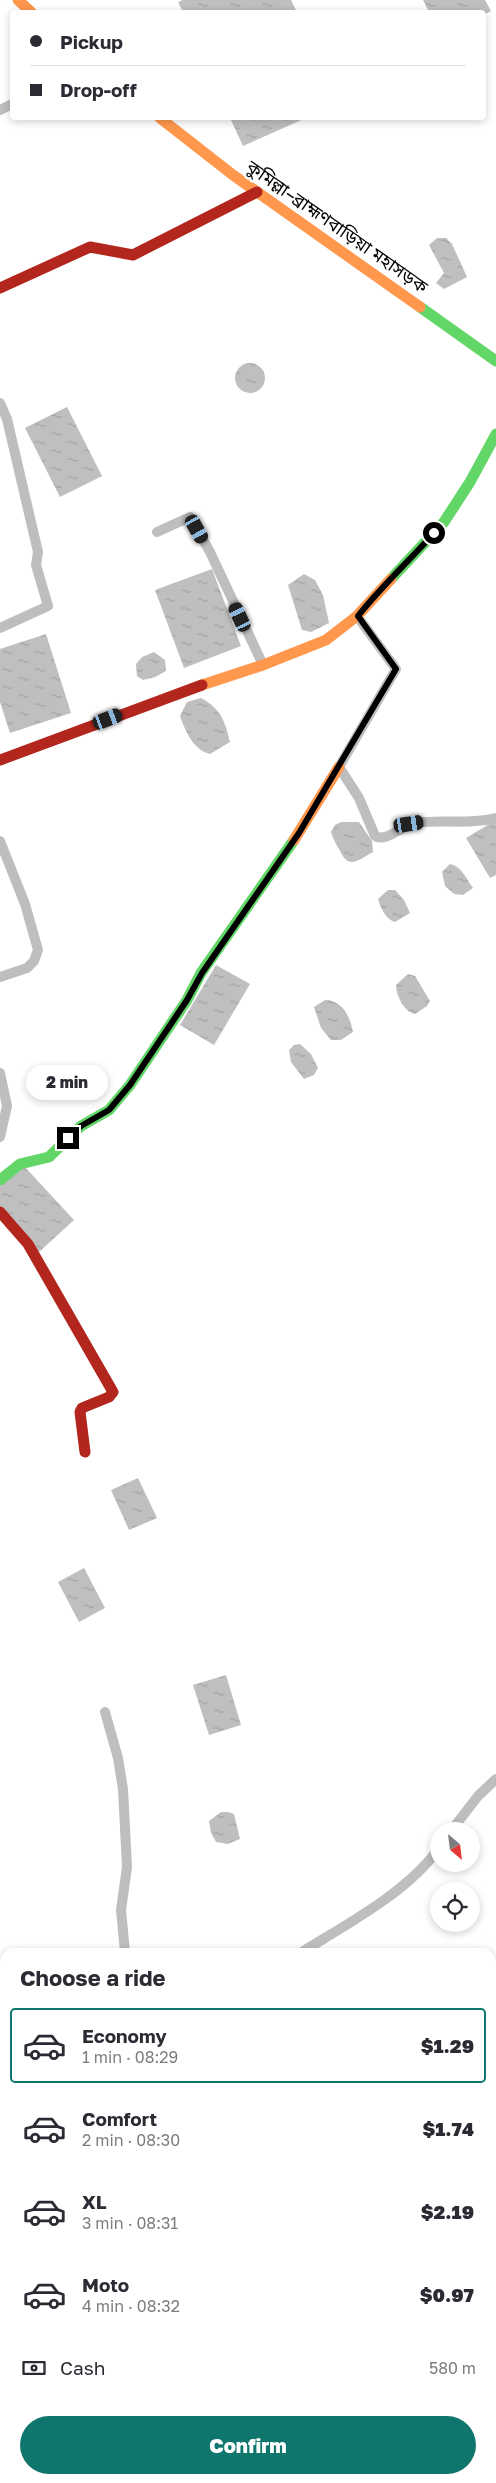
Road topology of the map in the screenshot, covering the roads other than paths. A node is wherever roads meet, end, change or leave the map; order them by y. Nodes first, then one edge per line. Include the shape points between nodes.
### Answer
1 (18, 0) edge
2 (29, 10) edge
3 (163, 120) edge
4 (257, 192) junction
5 (0, 288) edge
6 (496, 361) edge
7 (0, 403) edge
8 (496, 434) edge
9 (157, 532) dead end
10 (358, 616) junction
11 (0, 628) edge
12 (264, 665) junction
13 (0, 760) edge
14 (339, 766) junction
15 (496, 818) edge
16 (0, 842) edge
17 (0, 977) edge
18 (0, 1073) edge
19 (0, 1137) edge
20 (0, 1180) edge
21 (0, 1212) edge
22 (85, 1452) dead end
23 (105, 1712) dead end
24 (496, 1779) edge
25 (458, 1822) edge
26 (430, 1860) edge
27 (125, 1948) edge
28 (308, 1948) edge

1 - 2 main road
3 - 4 main road, কুমিল্লা–ব্রাহ্মণবাড়িয়া মহাসড়ক
4 - 5 main road via 133,255 90,246
4 - 6 main road, কুমিল্লা–ব্রাহ্মণবাড়িয়া মহাসড়ক
7 - 11 street via 7,419 38,552 36,565 48,606
8 - 10 main road via 444,522 403,568 374,594
9 - 12 street via 190,517
10 - 12 main road via 326,640
10 - 14 street via 396,669
12 - 13 main road via 168,696
14 - 15 street via 378,838 409,824 482,822
14 - 20 main road via 299,833 125,1092 109,1110 81,1126 49,1157 20,1164
16 - 17 street via 38,950 27,968
18 - 19 street via 7,1106
21 - 22 main road via 28,1244 113,1392 80,1412
23 - 27 street via 123,1789 127,1867 121,1910
24 - 25 street
26 - 28 street via 399,1887

